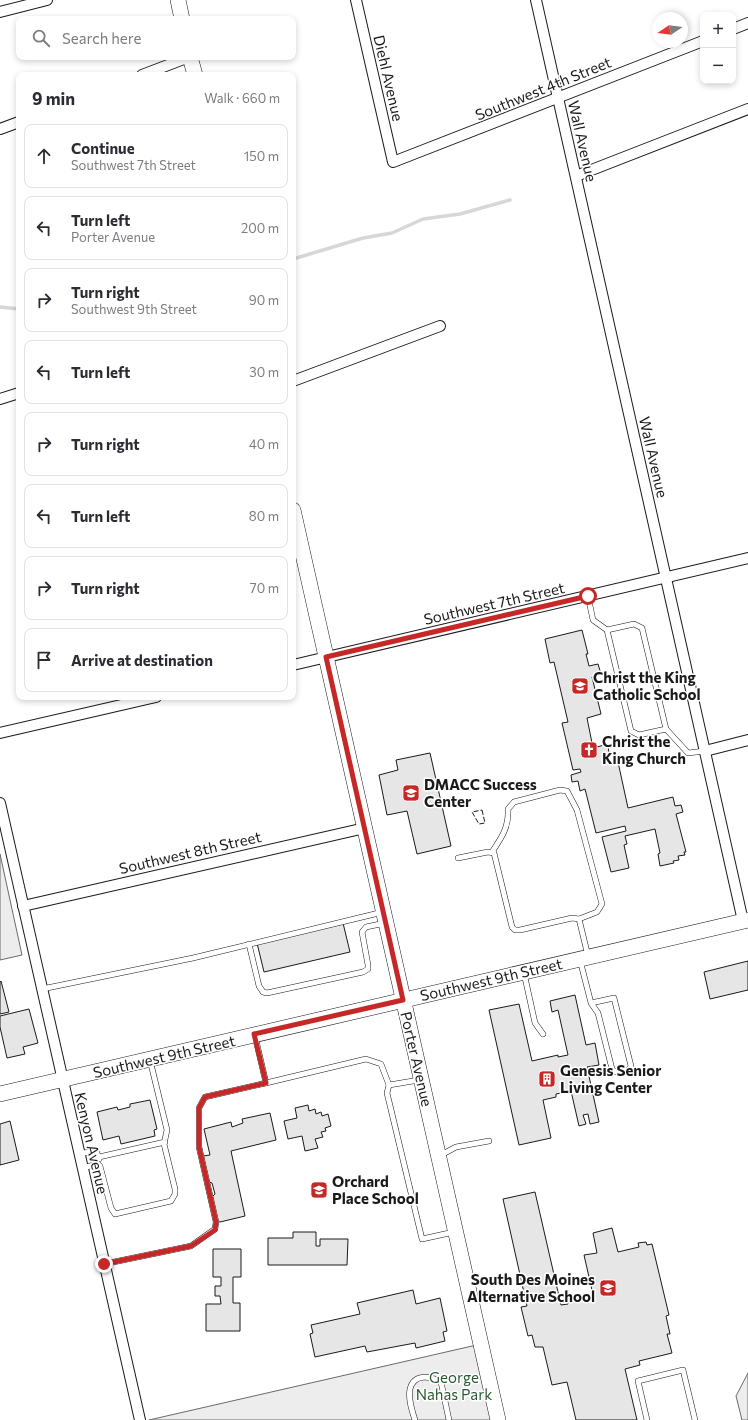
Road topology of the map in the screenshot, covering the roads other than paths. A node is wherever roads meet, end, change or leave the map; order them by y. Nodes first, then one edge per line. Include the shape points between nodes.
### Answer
1 (47, 0) edge
2 (178, 0) edge
3 (356, 0) edge
4 (536, 0) edge
5 (0, 12) edge
6 (181, 16) edge
7 (748, 23) edge
8 (736, 28) edge
9 (700, 42) edge
10 (182, 60) edge
11 (191, 60) edge
12 (150, 72) edge
13 (193, 72) edge
14 (558, 98) junction
15 (748, 109) edge
16 (16, 123) edge
17 (0, 129) edge
18 (393, 162) joint
19 (576, 176) junction
20 (440, 326) dead end
21 (296, 380) edge
22 (16, 394) edge
23 (0, 399) edge
24 (296, 523) edge
25 (748, 558) edge
26 (666, 578) junction
27 (588, 596) junction
28 (607, 630) junction
29 (326, 657) junction
30 (296, 664) edge
31 (143, 700) edge
32 (666, 729) junction
33 (0, 733) edge
34 (748, 740) edge
35 (705, 751) junction
36 (0, 803) edge
37 (365, 828) junction
38 (492, 852) junction
39 (458, 858) dead end
40 (23, 906) junction
41 (385, 917) junction
42 (579, 919) junction
43 (746, 920) edge
44 (249, 944) junction
45 (584, 958) junction
46 (524, 972) junction
47 (42, 989) junction
48 (403, 1000) junction
49 (591, 1003) junction
50 (254, 1034) junction
51 (543, 1034) dead end
52 (150, 1059) junction
53 (62, 1079) junction
54 (421, 1079) junction
55 (266, 1083) junction
56 (389, 1085) junction
57 (0, 1094) edge
58 (489, 1141) dead end
59 (165, 1142) junction
60 (79, 1154) junction
61 (99, 1157) junction
62 (439, 1157) junction
63 (98, 1164) junction
64 (82, 1168) junction
65 (455, 1232) junction
66 (104, 1264) junction
67 (140, 1420) edge
68 (415, 1420) edge
69 (449, 1420) edge
70 (498, 1420) edge
71 (647, 1420) edge
72 (695, 1420) edge

1 - 5 street
2 - 6 street
3 - 18 street, Diehl Avenue
4 - 14 street, Wall Avenue
7 - 8 street
9 - 14 street, Southwest 4th Street
10 - 12 street
11 - 13 street
14 - 18 street, Southwest 4th Street
14 - 19 street, Wall Avenue
15 - 19 street
16 - 17 street
19 - 26 street, Wall Avenue
20 - 21 street
22 - 23 street
24 - 29 street, Porter Avenue
25 - 26 street, Southwest 7th Street
26 - 27 street, Southwest 7th Street
26 - 35 street, Wall Avenue
27 - 28 lane via 593,620
27 - 29 street, Southwest 7th Street
28 - 32 lane via 631,731 639,735
28 - 32 lane via 634,624 642,628
29 - 30 street, Southwest 7th Street
29 - 37 street, Porter Avenue
31 - 33 street
32 - 35 lane via 688,753
34 - 35 street
35 - 43 street, Wall Avenue
36 - 40 street, Kenyon Avenue
37 - 40 street, Southwest 8th Street
37 - 41 street, Porter Avenue
38 - 39 lane
38 - 42 lane via 496,858 512,927 515,930 572,918
38 - 42 lane via 506,830 509,820 508,809 514,802 560,790 567,791 577,810 602,904 597,912
40 - 47 street, Kenyon Avenue
41 - 44 lane
41 - 44 lane via 366,927 362,932 368,969 267,993 259,986
41 - 48 street, Porter Avenue
42 - 45 lane
43 - 45 street, Southwest 9th Street
44 - 47 lane
45 - 46 street, Southwest 9th Street
45 - 49 lane
46 - 48 street, Southwest 9th Street
46 - 51 lane via 535,1023
47 - 53 street, Kenyon Avenue
48 - 50 street, Southwest 9th Street
48 - 54 street, Porter Avenue
49 - 49 lane via 598,1013 612,1070 629,1070 631,1066 614,998
50 - 52 street, Southwest 9th Street
50 - 55 lane
52 - 53 street, Southwest 9th Street
52 - 59 lane via 166,1130
53 - 57 street, Southwest 9th Street
53 - 60 street, Kenyon Avenue
54 - 56 lane
54 - 62 street, Porter Avenue
55 - 56 lane via 366,1059 381,1064
55 - 66 lane via 205,1097 199,1108 199,1147 216,1222 215,1230 191,1246
56 - 65 lane via 387,1093 422,1239
58 - 62 lane via 456,1147
59 - 61 lane
59 - 63 lane via 175,1189 171,1200 115,1214
60 - 61 lane via 94,1151
60 - 64 street, Kenyon Avenue
61 - 63 lane
62 - 65 street, Porter Avenue
63 - 64 lane
64 - 66 street, Kenyon Avenue
65 - 70 street, Porter Avenue
66 - 67 street, Kenyon Avenue
68 - 69 lane via 410,1389 413,1383 426,1376 441,1382
71 - 72 lane via 638,1381 683,1370

